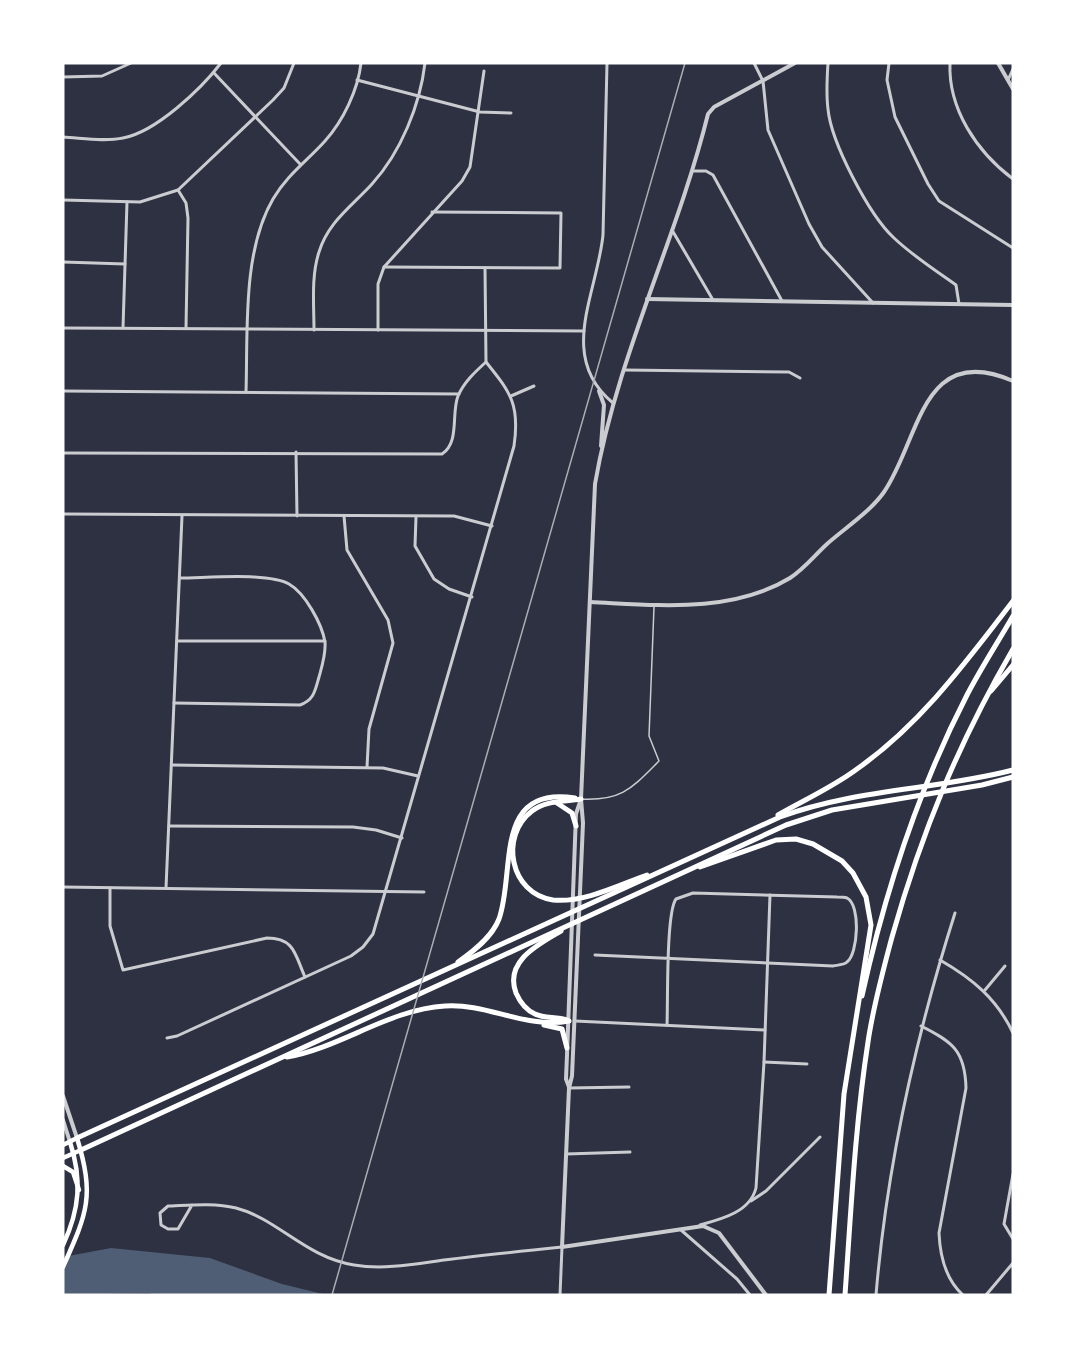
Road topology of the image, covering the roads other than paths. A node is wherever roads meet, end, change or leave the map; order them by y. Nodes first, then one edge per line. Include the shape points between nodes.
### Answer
1 (131, 63) edge
2 (221, 63) edge
3 (294, 63) edge
4 (361, 63) edge
5 (425, 63) edge
6 (607, 63) edge
7 (754, 63) edge
8 (795, 63) edge
9 (828, 63) edge
10 (889, 63) edge
11 (950, 63) edge
12 (998, 63) edge
13 (1013, 69) edge
14 (484, 70) dead end
15 (213, 73) junction
16 (63, 77) edge
17 (357, 80) junction
18 (763, 81) junction
19 (1007, 82) junction
20 (1013, 89) edge
21 (419, 96) junction
22 (480, 112) junction
23 (511, 113) dead end
24 (256, 117) junction
25 (63, 137) edge
26 (300, 164) junction
27 (694, 171) junction
28 (1013, 179) edge
29 (178, 190) junction
30 (63, 200) edge
31 (127, 202) junction
32 (432, 212) junction
33 (672, 230) junction
34 (1013, 248) edge
35 (63, 262) edge
36 (125, 264) junction
37 (384, 267) junction
38 (485, 268) junction
39 (647, 299) junction
40 (713, 300) junction
41 (782, 301) junction
42 (873, 303) junction
43 (959, 304) junction
44 (1013, 305) edge
45 (63, 328) edge
46 (123, 328) junction
47 (186, 328) junction
48 (248, 330) junction
49 (314, 330) junction
50 (378, 330) junction
51 (485, 330) junction
52 (584, 331) junction
53 (486, 362) junction
54 (623, 369) junction
55 (800, 378) dead end
56 (1013, 381) edge
57 (534, 386) dead end
58 (63, 391) edge
59 (599, 391) junction
60 (246, 392) junction
61 (459, 394) junction
62 (511, 396) junction
63 (615, 404) junction
64 (601, 449) junction
65 (296, 452) junction
66 (63, 453) edge
67 (63, 514) edge
68 (182, 516) junction
69 (297, 516) junction
70 (344, 516) junction
71 (416, 517) junction
72 (492, 526) junction
73 (180, 578) junction
74 (472, 597) junction
75 (1013, 601) edge
76 (590, 602) junction
77 (654, 605) junction
78 (1013, 616) edge
79 (177, 641) junction
80 (325, 641) junction
81 (1013, 650) edge
82 (1013, 665) edge
83 (988, 694) junction
84 (174, 703) junction
85 (172, 765) junction
86 (367, 767) junction
87 (1013, 770) edge
88 (419, 776) junction
89 (1013, 777) edge
90 (581, 799) junction
91 (549, 802) junction
92 (169, 826) junction
93 (576, 826) junction
94 (757, 827) junction
95 (402, 838) junction
96 (683, 862) junction
97 (670, 877) junction
98 (63, 887) edge
99 (110, 888) junction
100 (166, 888) junction
101 (387, 892) junction
102 (424, 892) dead end
103 (770, 895) junction
104 (955, 913) dead end
105 (562, 928) junction
106 (595, 955) dead end
107 (670, 958) junction
108 (940, 960) junction
109 (768, 963) junction
110 (1005, 966) dead end
111 (439, 974) junction
112 (305, 977) junction
113 (985, 990) junction
114 (525, 1020) junction
115 (572, 1021) junction
116 (667, 1025) junction
117 (921, 1026) junction
118 (765, 1030) junction
119 (1013, 1031) edge
120 (167, 1038) dead end
121 (567, 1048) junction
122 (850, 1051) junction
123 (279, 1058) junction
124 (764, 1062) junction
125 (807, 1064) dead end
126 (629, 1087) dead end
127 (569, 1088) junction
128 (63, 1095) edge
129 (63, 1120) edge
130 (820, 1137) dead end
131 (77, 1138) junction
132 (70, 1142) junction
133 (63, 1145) edge
134 (81, 1150) junction
135 (630, 1152) dead end
136 (74, 1154) junction
137 (566, 1154) junction
138 (63, 1158) edge
139 (63, 1166) edge
140 (1013, 1175) edge
141 (79, 1190) junction
142 (750, 1202) junction
143 (192, 1205) junction
144 (690, 1228) junction
145 (681, 1230) junction
146 (1013, 1239) edge
147 (63, 1245) edge
148 (562, 1246) junction
149 (1013, 1263) edge
150 (63, 1267) edge
151 (560, 1295) edge
152 (750, 1295) edge
153 (766, 1295) edge
154 (829, 1295) edge
155 (845, 1295) edge
156 (876, 1295) edge
157 (963, 1295) edge
158 (986, 1295) edge

1 - 16 street via 102,76
2 - 15 street
3 - 24 street via 284,88
4 - 17 street
5 - 21 street
6 - 52 street via 603,235
7 - 18 street
8 - 18 street
9 - 43 street via 832,127 867,201 893,238 956,285
10 - 34 street via 888,88 895,117 939,201
11 - 28 street via 949,82 968,128 987,158
12 - 19 street
13 - 19 street
14 - 22 street
15 - 24 street
15 - 25 street via 153,126 138,134 122,139
17 - 21 street
17 - 26 street via 345,111 326,140
18 - 27 street via 708,114
18 - 42 street via 768,130 809,224 822,247
19 - 20 street
21 - 22 street
21 - 49 street via 404,134 384,168 332,226 318,253
22 - 23 street
22 - 32 street via 470,167
24 - 26 street
24 - 29 street
26 - 48 street via 272,199 260,228 252,269
27 - 33 street
27 - 41 street via 713,175
29 - 31 street via 153,200
29 - 47 street via 186,203 188,218
30 - 31 street
31 - 36 street
32 - 37 street
32 - 38 street via 561,213 560,268
33 - 39 street
33 - 40 street
35 - 36 street
36 - 46 street
37 - 38 street
37 - 50 street via 378,284
38 - 51 street
39 - 40 street
39 - 54 street
40 - 41 street
41 - 42 street
42 - 43 street
43 - 44 street
45 - 46 street
46 - 47 street
47 - 48 street
48 - 49 street
48 - 60 street
49 - 50 street
50 - 51 street
51 - 52 street
51 - 53 street
52 - 59 street via 584,356 589,376
53 - 61 street
53 - 62 street
54 - 55 street via 789,372
54 - 63 street
56 - 77 street via 995,373 971,372 939,386 926,401 882,495 792,577 773,587 722,602
57 - 62 street
58 - 60 street
59 - 63 street
59 - 64 street via 604,405
60 - 61 street
61 - 65 street via 453,440 449,450 442,454
62 - 72 street via 516,419 514,446
63 - 64 street
64 - 76 street via 595,484
65 - 66 street
65 - 69 street
67 - 68 street
68 - 69 street
68 - 73 street
69 - 70 street
70 - 71 street
70 - 86 street via 347,550 388,621 393,643 369,729
71 - 72 street via 454,516
71 - 74 street via 415,546 434,579
72 - 74 street
73 - 79 street
73 - 80 street via 272,578 289,584 299,592
74 - 88 street
75 - 94 highway via 915,722 856,770
76 - 77 street
76 - 90 street
77 - 90 lane via 649,736 659,761 618,797
78 - 122 highway via 967,695 915,812 880,920
79 - 80 street
79 - 84 street
80 - 84 street via 325,656 309,702
81 - 83 highway
82 - 83 highway
83 - 155 highway via 948,773 920,844 881,976 858,1116
84 - 85 street
85 - 86 street
85 - 92 street
86 - 88 street
87 - 94 highway via 821,803
88 - 95 street
89 - 97 highway via 832,810
90 - 91 highway
90 - 93 street
90 - 111 highway via 551,798 523,813 509,839 504,895 497,922 476,949
90 - 115 street via 583,834
91 - 93 highway via 567,808
91 - 96 highway via 533,810 519,826 513,844 519,877 541,897 563,900 591,895
92 - 95 street via 353,827
92 - 100 street
93 - 115 street
94 - 96 highway
95 - 101 street
96 - 111 highway
97 - 105 highway
97 - 122 highway via 776,840 796,839 813,844 842,861 861,886 871,925
98 - 99 street
99 - 100 street
99 - 112 street via 110,926 123,970 282,938 291,945
100 - 101 street
101 - 102 street
101 - 112 street via 373,934 363,947
103 - 107 street via 693,893 676,899 672,905
103 - 109 street
103 - 109 street via 847,898 856,915 856,934 849,962 833,966
104 - 108 street
105 - 115 highway via 524,955 516,970 514,987 531,1012
105 - 123 highway
106 - 107 street
107 - 109 street
107 - 116 street
108 - 113 street
108 - 117 street
109 - 118 street
110 - 113 street
111 - 131 highway
112 - 120 street
113 - 119 street
114 - 115 highway
114 - 121 highway via 558,1027
114 - 123 highway via 469,1007 432,1007
115 - 116 street
115 - 121 street
115 - 127 street
116 - 118 street
117 - 156 street via 888,1182
117 - 157 street via 956,1048 965,1065 966,1088 939,1233 947,1274
118 - 124 street
121 - 127 street
122 - 154 highway
123 - 134 highway
124 - 125 street
124 - 142 street via 756,1188
126 - 127 street
127 - 137 street
128 - 131 street
129 - 132 street
130 - 142 street
131 - 132 main road
131 - 134 main road
132 - 133 main road
132 - 136 main road
134 - 136 main road
134 - 150 main road via 89,1189 85,1215
135 - 137 street
136 - 138 main road
136 - 141 main road
137 - 148 street
139 - 141 main road via 73,1172
140 - 146 street via 1004,1224
141 - 147 main road
142 - 144 street via 717,1220
143 - 143 street via 180,1227 163,1227 161,1211 168,1206
143 - 148 street via 237,1209 314,1252 353,1265 396,1266
144 - 145 street
144 - 153 street via 703,1226 719,1233
145 - 148 street
145 - 152 street
148 - 151 street
149 - 158 street

